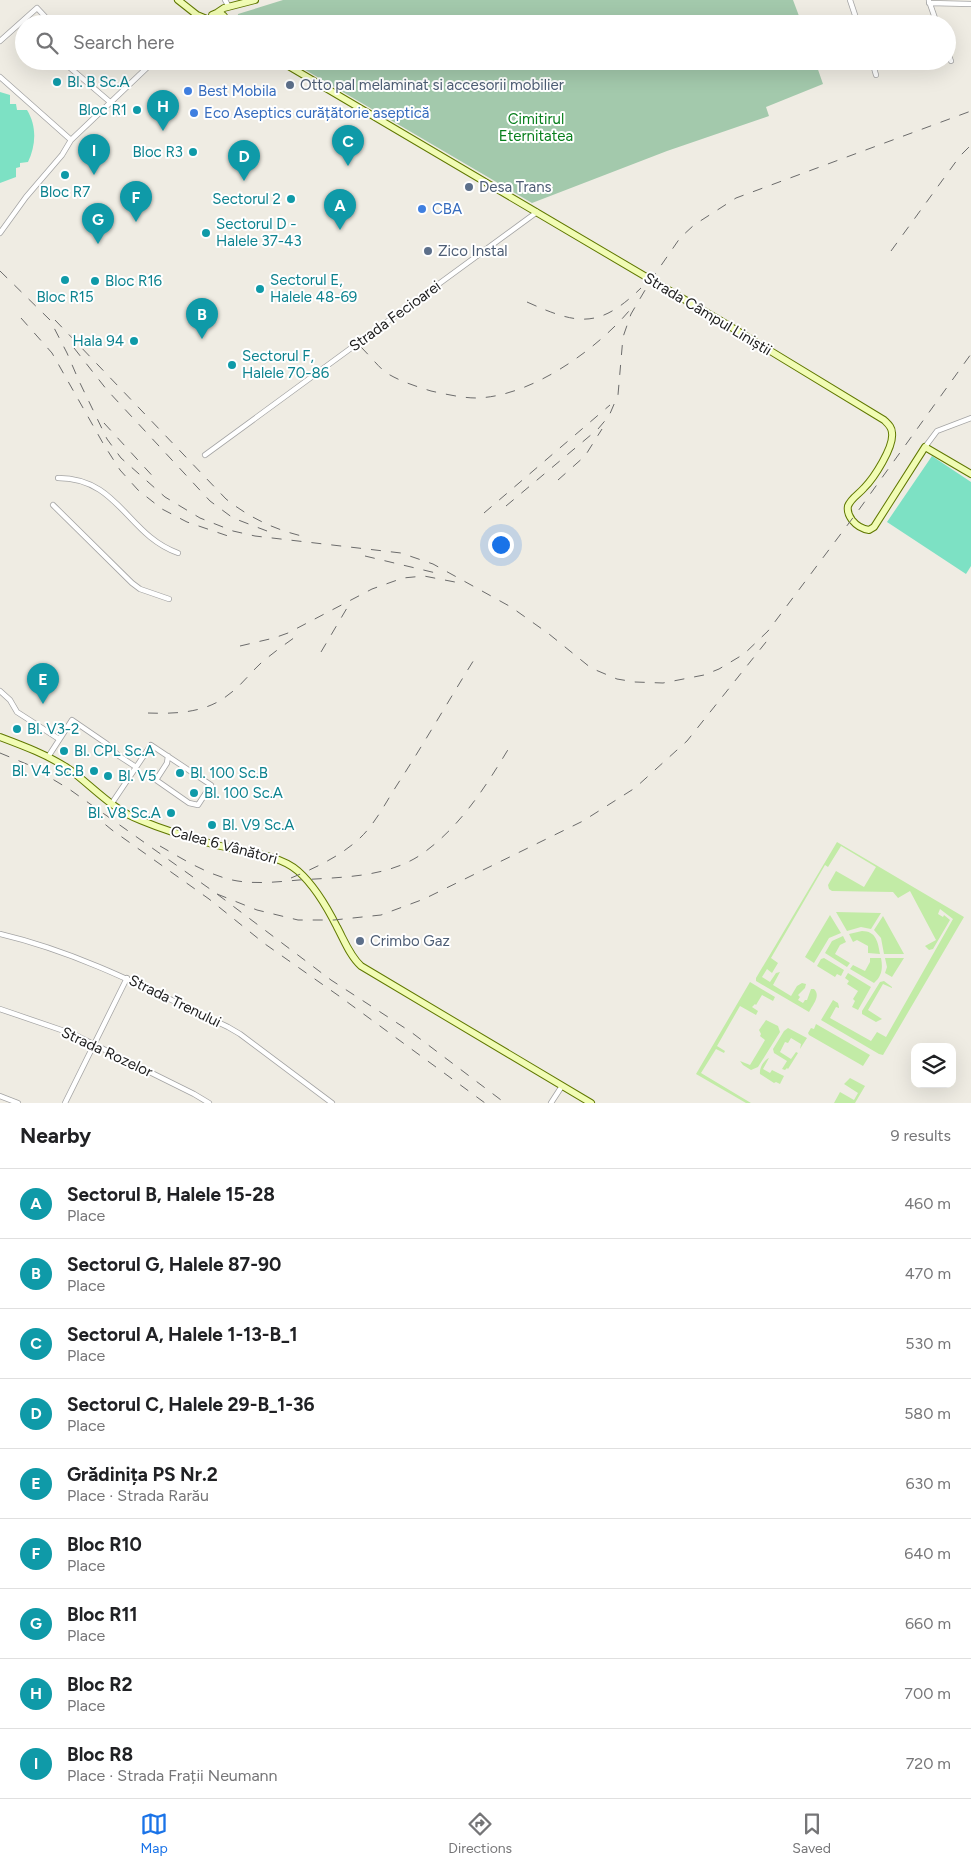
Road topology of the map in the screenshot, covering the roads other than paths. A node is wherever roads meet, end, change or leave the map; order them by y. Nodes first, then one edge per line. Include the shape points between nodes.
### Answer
1 (178, 0) edge
2 (225, 0) edge
3 (255, 0) edge
4 (850, 0) edge
5 (929, 1) edge
6 (971, 4) edge
7 (232, 7) junction
8 (216, 12) junction
9 (29, 15) edge
10 (44, 15) edge
11 (198, 15) joint
12 (213, 15) edge
13 (222, 15) edge
14 (226, 15) edge
15 (855, 15) edge
16 (934, 15) edge
17 (15, 28) edge
18 (0, 41) edge
19 (73, 70) edge
20 (144, 70) edge
21 (295, 70) edge
22 (875, 70) edge
23 (876, 75) dead end
24 (0, 77) edge
25 (110, 102) junction
26 (71, 140) junction
27 (537, 212) junction
28 (0, 233) edge
29 (971, 418) edge
30 (926, 447) junction
31 (205, 455) dead end
32 (971, 474) edge
33 (58, 478) dead end
34 (52, 505) dead end
35 (178, 553) dead end
36 (169, 599) dead end
37 (0, 690) edge
38 (0, 737) edge
39 (59, 739) junction
40 (168, 756) junction
41 (48, 757) junction
42 (136, 766) junction
43 (112, 803) junction
44 (0, 934) edge
45 (127, 978) junction
46 (0, 1009) edge
47 (95, 1044) junction
48 (562, 1086) junction
49 (0, 1096) edge
50 (18, 1103) edge
51 (65, 1103) edge
52 (209, 1103) edge
53 (332, 1103) edge
54 (551, 1103) edge
55 (591, 1103) edge

1 - 11 street
2 - 7 street
3 - 7 street
4 - 15 street
5 - 6 street
5 - 16 street
7 - 8 street
7 - 14 street
8 - 11 street
8 - 12 street
8 - 13 street
9 - 10 street via 37,8
17 - 18 street
19 - 25 street
20 - 25 street
21 - 27 street, Strada Câmpul Liniștii
22 - 23 street
24 - 26 street
25 - 26 street
26 - 28 street
27 - 30 street, Strada Câmpul Liniștii via 888,423 892,433 890,446 866,486 849,504 849,515 860,527 869,530 874,526
27 - 31 street, Strada Fecioarei
29 - 30 street via 937,431
30 - 32 street
33 - 35 street via 94,485 157,544
34 - 36 street via 132,583
37 - 39 street via 17,712
38 - 41 street, Calea 6 Vânători
39 - 41 street
39 - 42 street via 72,720
40 - 40 street via 211,785 198,805 189,804 156,780
40 - 42 street via 151,745
41 - 43 street, Calea 6 Vânători
42 - 43 street
43 - 48 street, Calea 6 Vânători via 138,820 292,866 323,902 361,966
44 - 45 street, Strada Trenului via 61,951
45 - 47 street
45 - 53 street, Strada Trenului via 240,1034
46 - 47 street, Strada Rozelor
47 - 51 street
47 - 52 street, Strada Rozelor
48 - 54 street
48 - 55 street, Calea 6 Vânători
49 - 50 street

